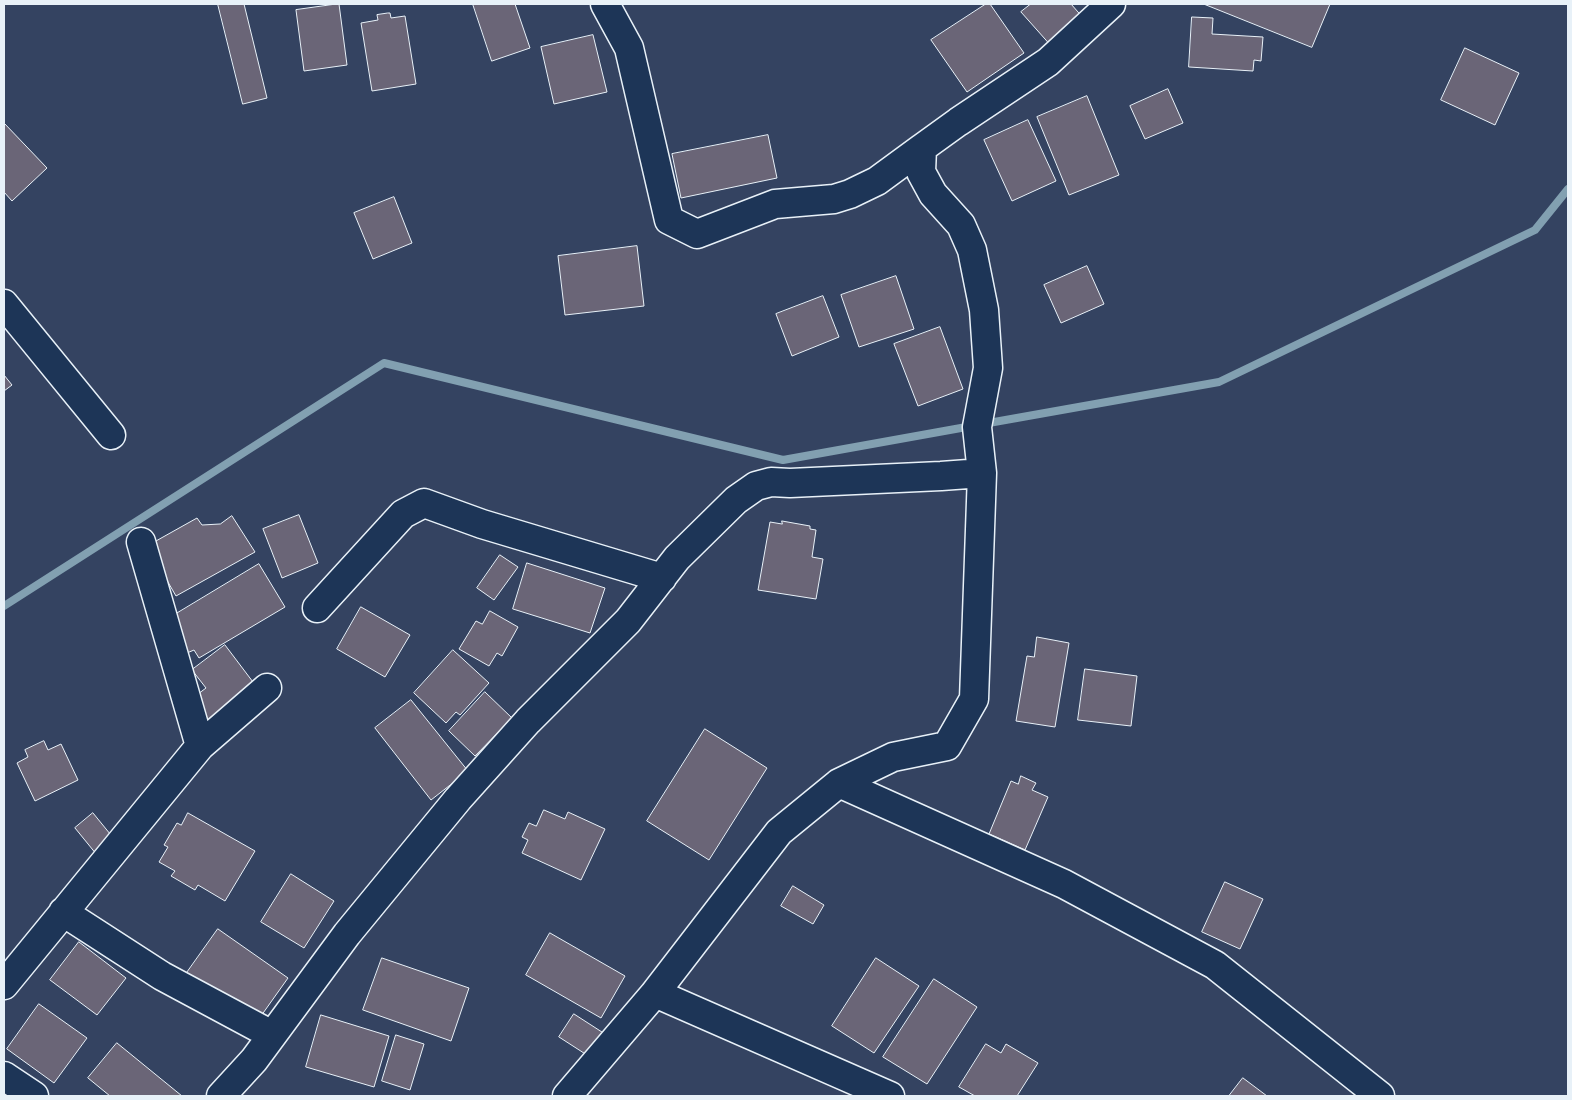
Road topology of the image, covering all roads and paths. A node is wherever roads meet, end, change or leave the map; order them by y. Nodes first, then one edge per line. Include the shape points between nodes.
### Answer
1 (605, 4) edge
2 (1111, 4) edge
3 (922, 148) junction
4 (4, 304) edge
5 (110, 435) dead end
6 (982, 473) junction
7 (141, 542) dead end
8 (662, 578) junction
9 (317, 608) dead end
10 (267, 688) dead end
11 (200, 746) junction
12 (839, 782) junction
13 (63, 912) junction
14 (4, 985) edge
15 (655, 992) junction
16 (272, 1035) junction
17 (4, 1076) edge
18 (34, 1096) edge
19 (221, 1096) edge
20 (567, 1096) edge
21 (890, 1096) edge
22 (1380, 1096) edge

1 - 3 street via 629,48 669,220 697,234 774,204 834,199 850,194 877,182
2 - 3 street via 1048,62
3 - 6 street via 921,172 933,194 961,225 972,250 984,310 988,368 977,427
4 - 5 street
6 - 8 street via 771,482 756,486 736,500 677,558
6 - 12 street via 974,699 948,746 893,757
7 - 11 street
8 - 9 street via 482,524 424,503 403,514
8 - 16 street via 628,621 528,722 458,799 348,934
10 - 11 street
11 - 13 street
12 - 15 street via 779,832
12 - 22 street via 1064,884 1215,965
13 - 14 street
13 - 16 street via 162,976
15 - 20 street
15 - 21 street
16 - 19 street
17 - 18 street

